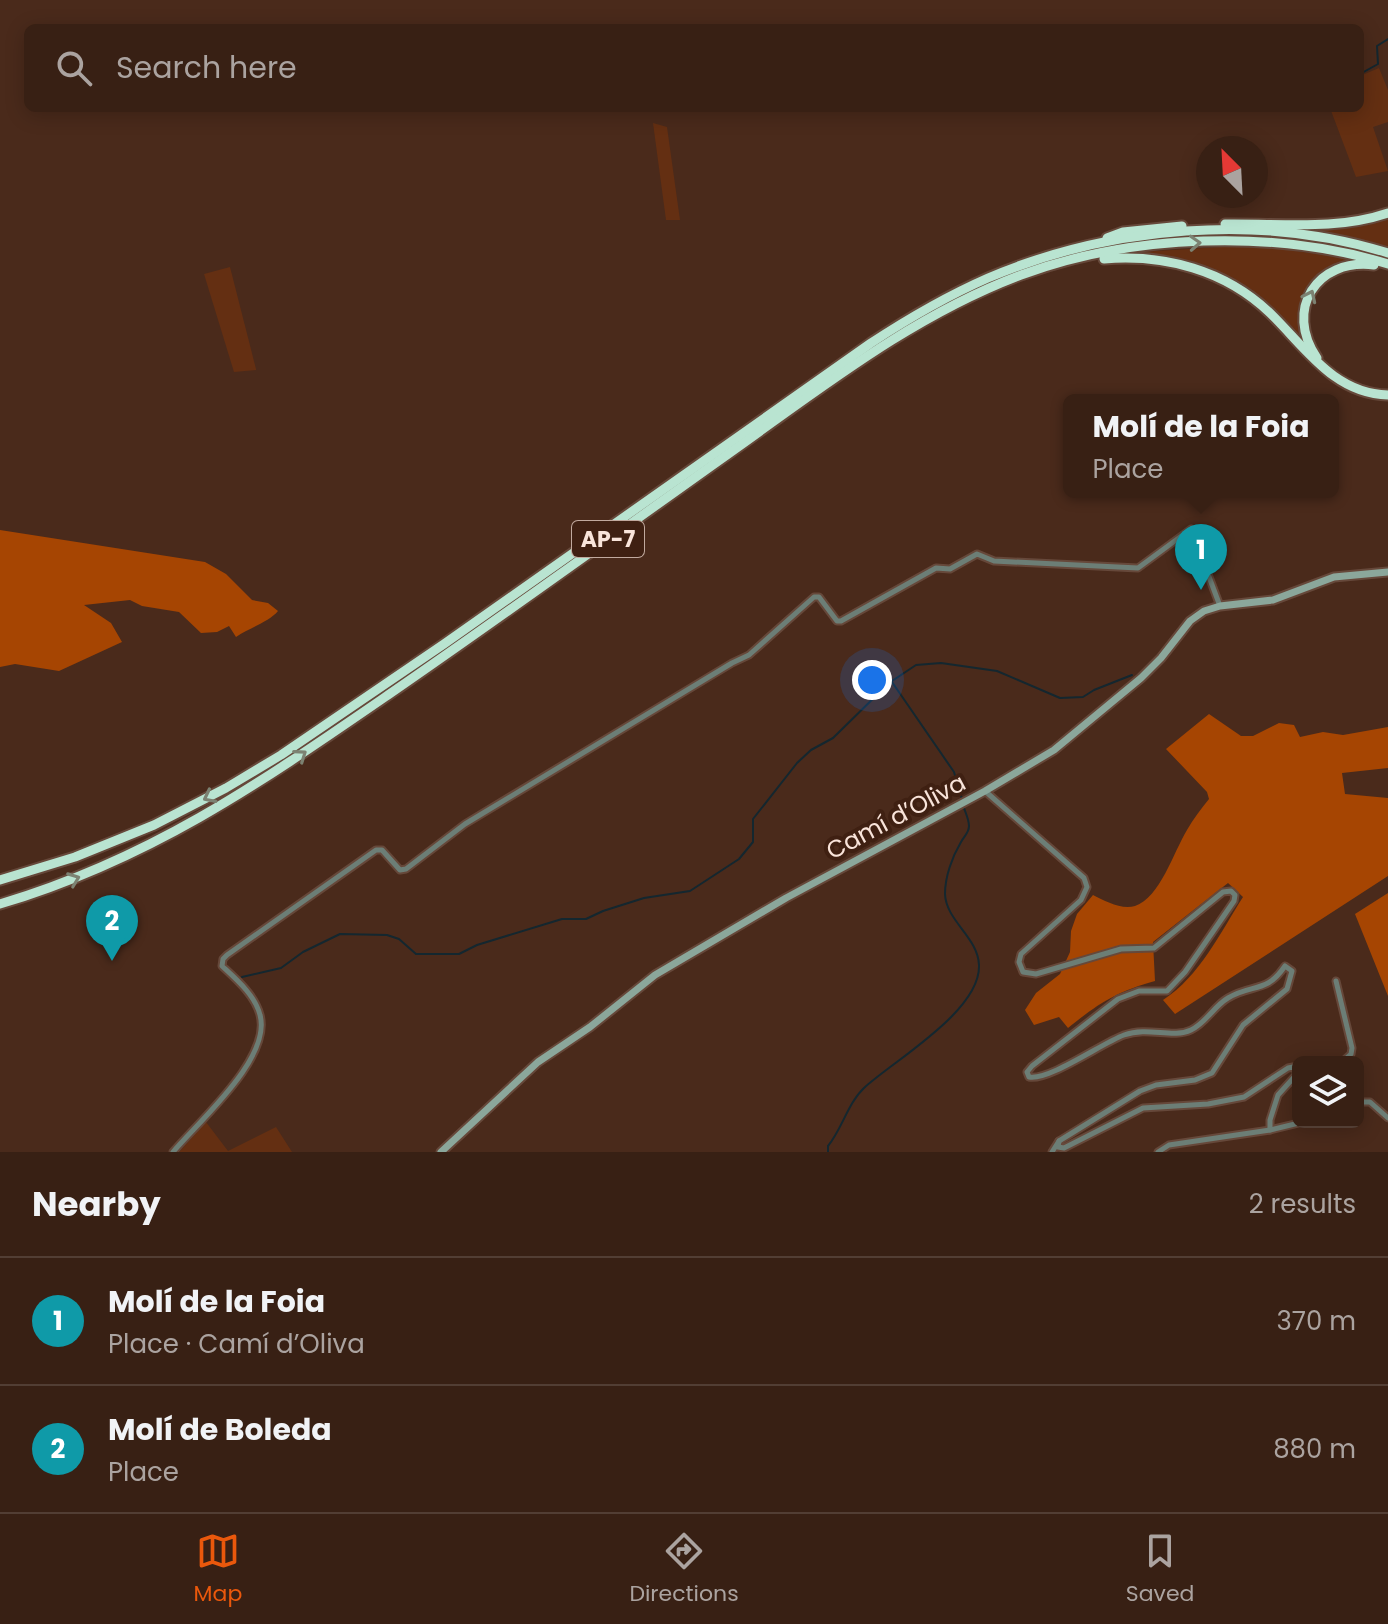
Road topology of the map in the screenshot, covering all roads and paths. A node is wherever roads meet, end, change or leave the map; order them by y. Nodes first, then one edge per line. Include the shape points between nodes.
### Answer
1 (1388, 213) edge
2 (1282, 234) junction
3 (1388, 253) edge
4 (1388, 265) edge
5 (1024, 274) junction
6 (1324, 367) junction
7 (1388, 395) edge
8 (1388, 572) edge
9 (1220, 606) junction
10 (985, 791) junction
11 (0, 880) edge
12 (0, 904) edge
13 (1336, 981) dead end
14 (1349, 1056) edge
15 (1292, 1067) edge
16 (1292, 1079) edge
17 (1364, 1102) edge
18 (1388, 1118) edge
19 (1292, 1125) edge
20 (1270, 1130) junction
21 (1059, 1141) junction
22 (173, 1152) edge
23 (441, 1152) edge
24 (1052, 1152) edge
25 (1158, 1152) edge

1 - 2 highway
2 - 3 highway, AP-7
2 - 4 highway, AP-7
5 -> 2 highway, AP-7 via 1153,245
2 -> 11 highway, AP-7 via 1245,227 1123,232 991,277 906,320 444,644 226,788 115,841
6 -> 4 highway via 1307,342 1302,319 1313,287 1343,266
5 - 6 highway via 1099,259 1136,257 1185,264 1253,300
12 -> 5 highway, AP-7 via 111,864 227,803 871,354 956,303
6 - 7 highway via 1354,388
8 - 9 street, Camí d’Oliva via 1334,577 1273,600
9 - 10 street, Camí d’Oliva via 1190,621 1151,668 1064,742
9 - 22 street via 1191,529 1138,568 994,561 977,554 950,569 936,568 841,621 814,597 749,655 465,824 406,869 400,870 376,850 227,955 222,966 259,1009 260,1037 243,1071
10 - 21 street via 1086,882 1081,900 1021,954 1023,972 1036,974 1121,949 1154,948 1223,892 1235,895 1196,958 1167,991 1139,991 1110,1004 1032,1066 1029,1077 1127,1034 1188,1031 1226,999 1274,982 1285,966 1292,971 1287,989 1243,1025 1212,1073 1145,1089
10 - 23 street, Camí d’Oliva via 655,975 538,1062
13 - 14 street via 1352,1048
15 - 21 street via 1249,1095 1143,1108 1064,1148 1058,1147
16 - 20 street via 1280,1090
17 - 18 street
19 - 20 street
20 - 25 street via 1169,1145
21 - 24 street

